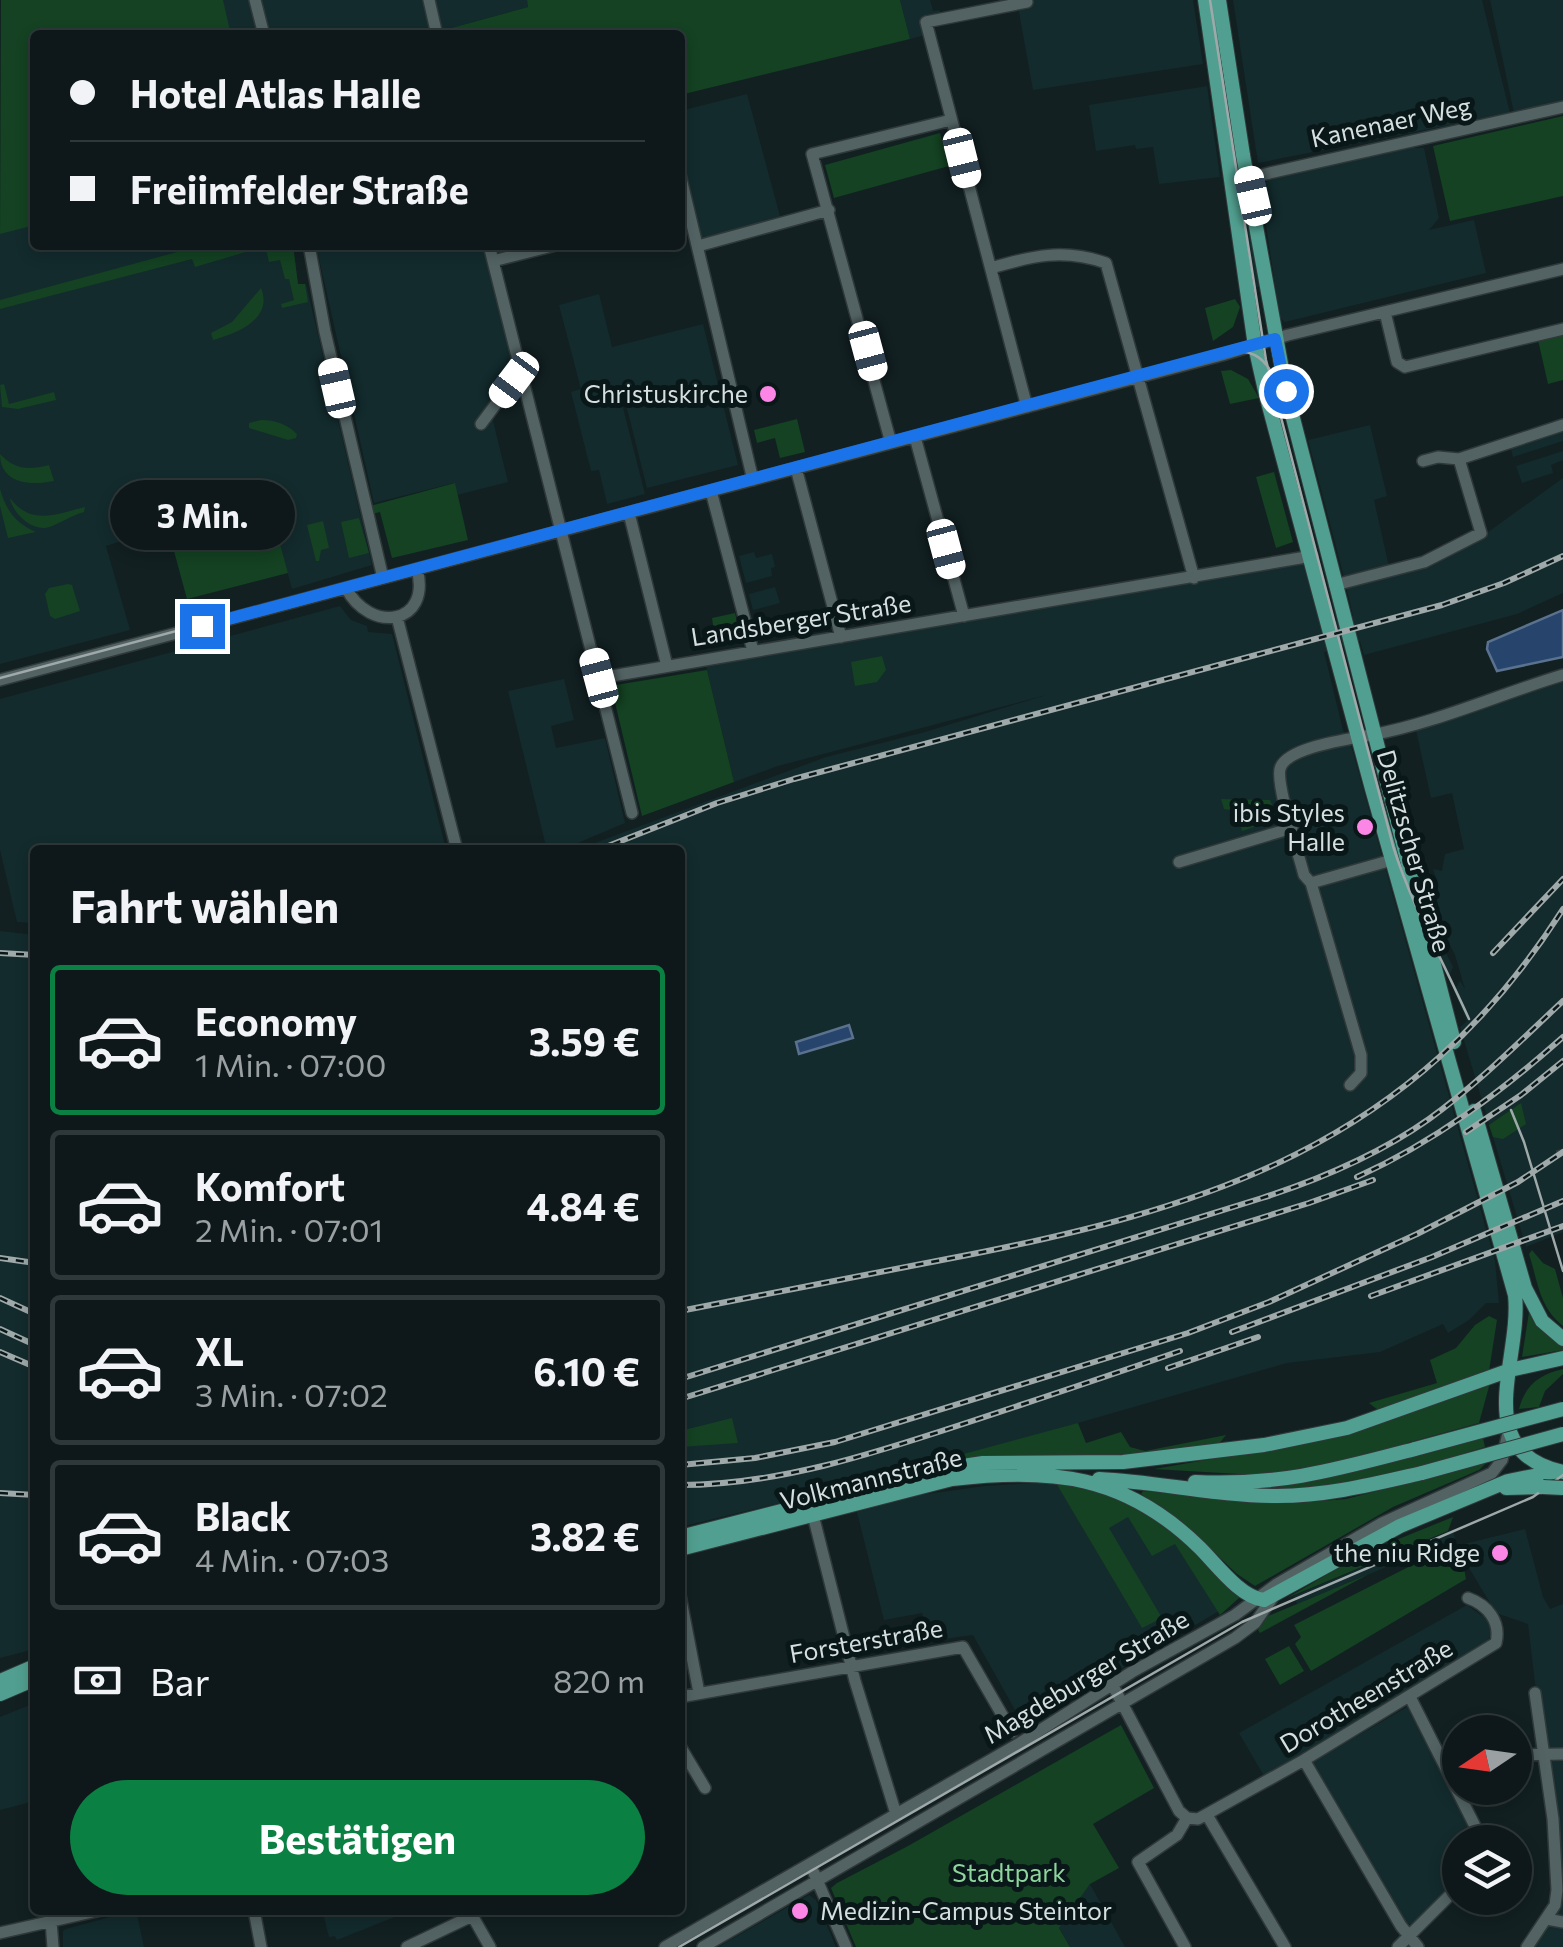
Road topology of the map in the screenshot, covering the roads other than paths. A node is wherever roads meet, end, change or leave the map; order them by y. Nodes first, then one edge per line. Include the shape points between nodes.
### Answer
1 (255, 0) edge
2 (429, 0) edge
3 (1205, 0) edge
4 (1219, 0) edge
5 (1027, 2) edge
6 (263, 30) edge
7 (436, 30) edge
8 (1563, 108) edge
9 (952, 120) junction
10 (1229, 172) junction
11 (1248, 177) junction
12 (829, 210) junction
13 (685, 215) edge
14 (698, 246) junction
15 (310, 250) edge
16 (489, 250) edge
17 (536, 250) edge
18 (492, 261) junction
19 (990, 268) junction
20 (1563, 269) edge
21 (1385, 312) junction
22 (1563, 330) edge
23 (1275, 339) junction
24 (1256, 346) junction
25 (519, 373) junction
26 (1138, 377) junction
27 (1027, 407) junction
28 (481, 424) dead end
29 (1563, 425) edge
30 (915, 437) junction
31 (892, 443) junction
32 (1458, 459) junction
33 (1423, 461) dead end
34 (796, 468) junction
35 (753, 480) junction
36 (711, 491) junction
37 (630, 513) junction
38 (561, 531) junction
39 (1312, 556) junction
40 (416, 570) junction
41 (383, 578) junction
42 (1194, 578) junction
43 (1335, 586) junction
44 (346, 588) junction
45 (964, 616) junction
46 (397, 617) junction
47 (841, 637) junction
48 (754, 651) junction
49 (667, 666) junction
50 (1563, 674) edge
51 (596, 678) junction
52 (0, 680) edge
53 (1366, 736) junction
54 (632, 813) dead end
55 (1292, 828) junction
56 (455, 844) edge
57 (1392, 860) junction
58 (1179, 862) dead end
59 (1310, 883) junction
60 (1350, 1085) dead end
61 (1563, 1339) edge
62 (1563, 1358) edge
63 (1510, 1370) junction
64 (1563, 1409) edge
65 (1508, 1433) junction
66 (1563, 1434) edge
67 (1077, 1471) junction
68 (1562, 1472) edge
69 (1490, 1488) junction
70 (1563, 1488) edge
71 (813, 1515) junction
72 (685, 1536) edge
73 (685, 1548) edge
74 (1273, 1598) junction
75 (1468, 1598) dead end
76 (1256, 1599) junction
77 (685, 1621) edge
78 (852, 1666) junction
79 (30, 1668) edge
80 (4, 1677) edge
81 (30, 1682) edge
82 (1112, 1684) junction
83 (0, 1694) edge
84 (699, 1694) junction
85 (1535, 1694) dead end
86 (685, 1696) edge
87 (1410, 1697) junction
88 (1122, 1702) junction
89 (1012, 1732) dead end
90 (685, 1754) edge
91 (1532, 1754) edge
92 (1544, 1754) junction
93 (1563, 1754) edge
94 (1441, 1757) joint
95 (1304, 1760) junction
96 (705, 1788) dead end
97 (896, 1814) junction
98 (1207, 1816) junction
99 (1187, 1818) junction
100 (1475, 1825) edge
101 (810, 1864) junction
102 (817, 1880) junction
103 (1442, 1903) edge
104 (81, 1915) edge
105 (255, 1915) edge
106 (467, 1915) edge
107 (472, 1915) edge
108 (1548, 1919) junction
109 (52, 1922) junction
110 (1563, 1922) edge
111 (0, 1933) edge
112 (1408, 1936) junction
113 (53, 1947) edge
114 (262, 1947) edge
115 (406, 1947) edge
116 (490, 1947) edge
117 (665, 1947) edge
118 (702, 1947) edge
119 (846, 1947) edge
120 (1185, 1947) edge
121 (1286, 1947) edge
122 (1398, 1947) edge
123 (1418, 1947) edge
124 (1527, 1947) edge

1 - 6 street
2 - 7 street
3 - 10 main road, Delitzscher Straße
4 - 11 main road, Delitzscher Straße
5 - 9 street via 926,22
8 - 11 street, Kanenaer Weg
9 - 12 street via 812,154
9 - 19 street
10 - 11 street, Kanenaer Weg
10 - 24 main road, Delitzscher Straße
11 - 23 main road, Delitzscher Straße
12 - 14 street
12 - 31 street
13 - 14 street
14 - 35 street
15 - 41 street
16 - 18 street
17 - 18 street
18 - 25 street
19 - 26 street via 1062,252 1106,263
19 - 27 street
20 - 21 street
21 - 22 street via 1397,362 1405,367
21 - 23 street
23 - 24 street
23 - 43 main road, Delitzscher Straße
24 - 26 street
24 - 39 main road, Delitzscher Straße
25 - 28 street
25 - 38 street
26 - 27 street
26 - 42 street
27 - 30 street
29 - 32 street
30 - 31 street
30 - 45 street
31 - 34 street
32 - 33 street
32 - 43 street via 1481,533 1424,562
34 - 35 street
34 - 47 street
35 - 36 street
36 - 37 street
36 - 48 street
37 - 38 street
37 - 49 street
38 - 40 street
38 - 51 street
39 - 42 street, Landsberger Straße
39 - 53 main road, Delitzscher Straße
40 - 41 street
40 - 46 street via 416,601
41 - 44 street
42 - 45 street, Landsberger Straße
43 - 53 main road, Delitzscher Straße
44 - 46 street via 367,614
44 - 52 street
45 - 47 street, Landsberger Straße
46 - 56 street
47 - 48 street, Landsberger Straße
48 - 49 street, Landsberger Straße
49 - 51 street, Landsberger Straße
50 - 53 street
51 - 54 street
53 - 55 street via 1286,759 1280,784
53 - 57 main road, Delitzscher Straße
53 - 61 main road, Delitzscher Straße via 1526,1288 1542,1321
55 - 58 street
55 - 59 street
57 - 59 street
57 - 63 main road, Delitzscher Straße via 1513,1286
59 - 60 street via 1361,1055 1360,1073
62 - 63 main road
63 - 65 main road, Delitzscher Straße
63 - 67 main road via 1346,1428
64 - 67 main road, bridge via 1262,1483
65 - 68 main road via 1524,1454
65 - 76 street, Magdeburger Straße via 1492,1474 1382,1523
66 - 67 main road, bridge via 1353,1490 1277,1496
67 - 71 main road, Volkmannstraße via 952,1479
67 - 72 main road, Volkmannstraße via 983,1463 949,1468
67 - 76 main road, Volkmannstraße via 1168,1518
68 - 69 main road, Magdeburger Straße
69 - 70 main road, bridge
69 - 74 main road, Magdeburger Straße via 1400,1526
71 - 73 main road, Volkmannstraße
71 - 78 street
74 - 76 main road
74 - 88 street, Magdeburger Straße via 1249,1628
75 - 87 street, Dorotheenstraße via 1493,1616 1496,1643
76 - 82 street, Magdeburger Straße
77 - 84 street
78 - 84 street, Forsterstraße
78 - 89 street, Forsterstraße via 963,1647
78 - 97 street
79 - 80 main road
81 - 83 main road
82 - 88 street
82 - 97 street, Magdeburger Straße
84 - 86 street, Forsterstraße
85 - 92 street
87 - 94 street
87 - 95 street, Dorotheenstraße
88 - 99 street
88 - 102 street, Magdeburger Straße
90 - 96 street
91 - 92 street
92 - 93 street
92 - 108 street via 1557,1868
94 - 100 street
95 - 98 street, Dorotheenstraße
95 - 112 street
97 - 101 street, Magdeburger Straße
98 - 99 street
98 - 121 street
99 - 120 street via 1178,1834 1138,1862
101 - 102 street
101 - 117 street, Magdeburger Straße
102 - 118 street, Magdeburger Straße
102 - 119 street
103 - 112 street
104 - 109 street
105 - 114 street
106 - 115 street
107 - 116 street
108 - 110 street
108 - 124 street
109 - 111 street
109 - 113 street
112 - 122 street
112 - 123 street

